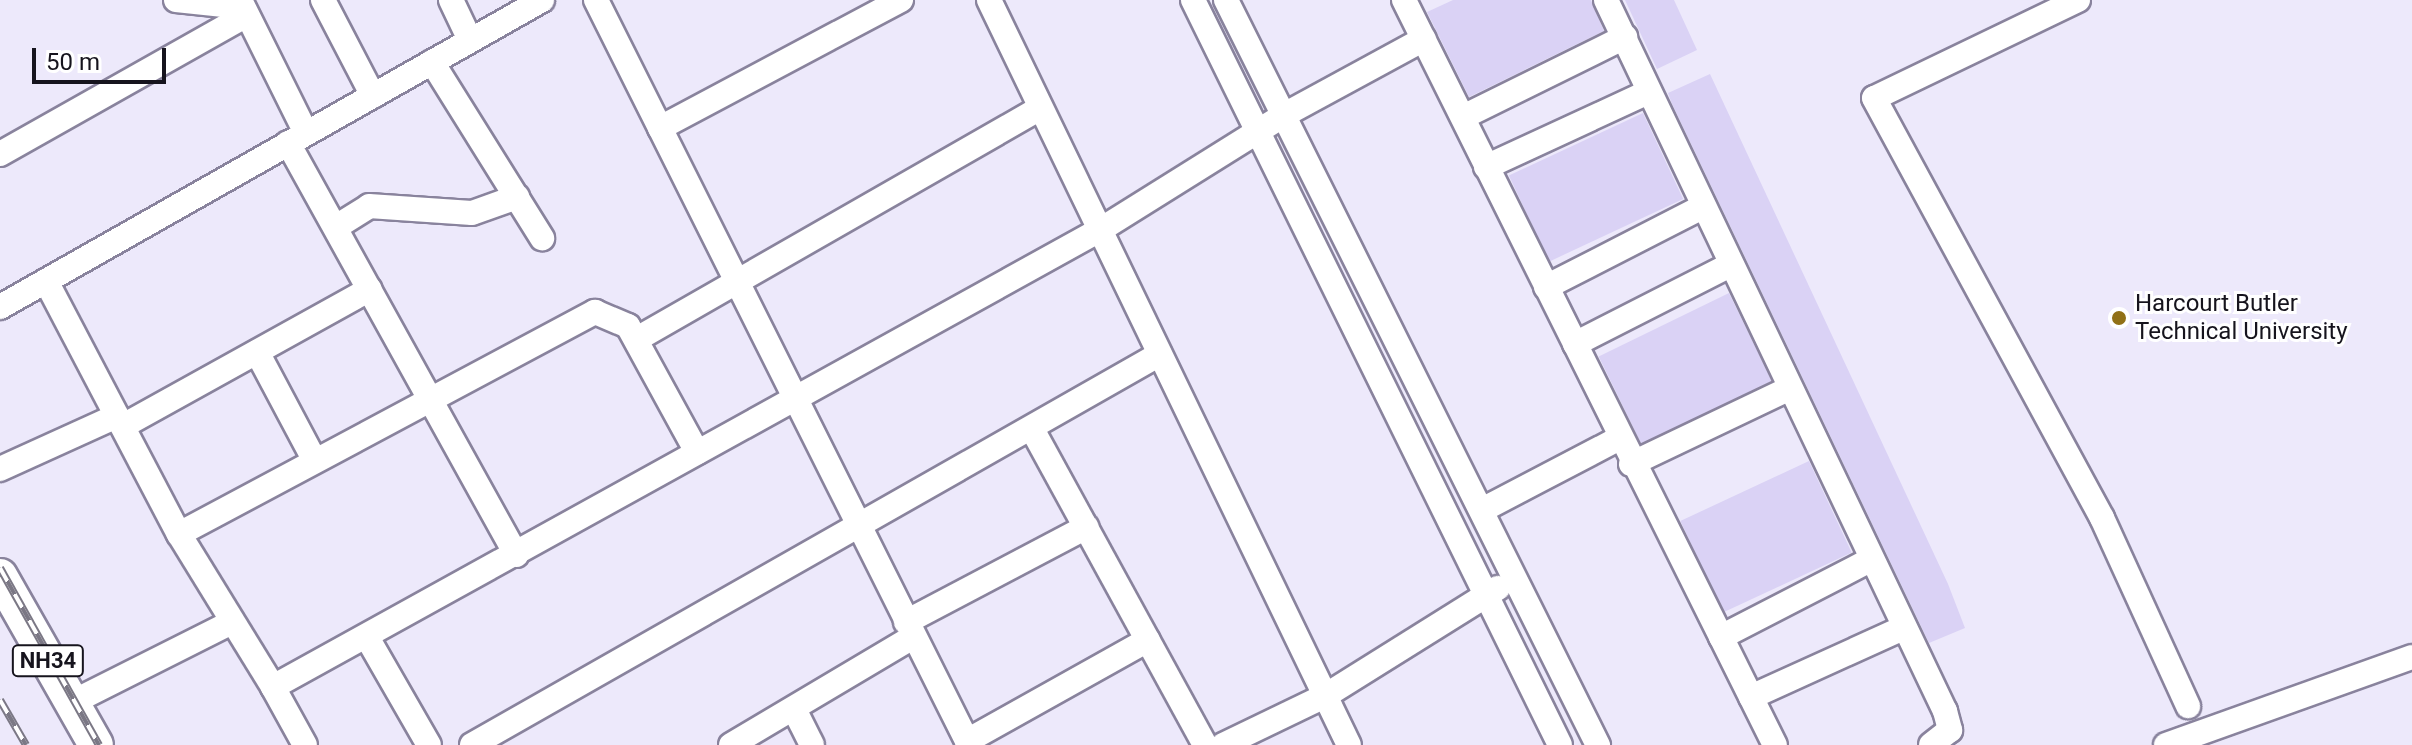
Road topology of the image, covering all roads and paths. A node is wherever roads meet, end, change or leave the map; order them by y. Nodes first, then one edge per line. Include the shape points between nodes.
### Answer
1 (176, 0) edge
2 (323, 0) edge
3 (451, 0) edge
4 (542, 0) edge
5 (596, 0) edge
6 (901, 0) edge
7 (989, 0) edge
8 (1193, 0) edge
9 (1226, 0) edge
10 (1404, 0) edge
11 (1606, 0) edge
12 (2078, 0) edge
13 (243, 8) edge
14 (1625, 37) junction
15 (1424, 39) junction
16 (470, 40) junction
17 (432, 62) junction
18 (1648, 92) junction
19 (373, 96) junction
20 (1041, 108) junction
21 (1284, 115) junction
22 (1463, 117) junction
23 (660, 128) junction
24 (1258, 133) junction
25 (297, 138) junction
26 (0, 154) edge
27 (1486, 167) junction
28 (517, 197) junction
29 (1702, 207) junction
30 (336, 227) junction
31 (1100, 230) junction
32 (542, 238) dead end
33 (1730, 265) junction
34 (734, 277) junction
35 (46, 281) junction
36 (1546, 287) junction
37 (370, 289) junction
38 (0, 307) edge
39 (637, 339) junction
40 (1575, 344) junction
41 (257, 352) junction
42 (1160, 354) junction
43 (1790, 388) junction
44 (794, 398) junction
45 (433, 404) junction
46 (120, 421) junction
47 (1032, 429) junction
48 (1620, 438) junction
49 (697, 452) junction
50 (315, 461) junction
51 (1631, 464) junction
52 (0, 469) edge
53 (1482, 510) junction
54 (1086, 527) junction
55 (859, 529) junction
56 (179, 534) junction
57 (516, 555) junction
58 (1870, 560) junction
59 (0, 576) edge
60 (1516, 578) junction
61 (1487, 595) junction
62 (0, 617) edge
63 (232, 622) junction
64 (1903, 628) junction
65 (910, 629) junction
66 (1721, 637) junction
67 (368, 639) junction
68 (1148, 640) junction
69 (2412, 657) edge
70 (273, 687) junction
71 (1325, 696) junction
72 (1751, 697) junction
73 (71, 703) junction
74 (2188, 706) dead end
75 (794, 709) junction
76 (968, 743) edge
77 (70, 745) edge
78 (96, 745) edge
79 (305, 745) edge
80 (429, 745) edge
81 (472, 745) edge
82 (731, 745) edge
83 (812, 745) edge
84 (1205, 745) edge
85 (1223, 745) edge
86 (1349, 745) edge
87 (1560, 745) edge
88 (1598, 745) edge
89 (1775, 745) edge
90 (1931, 745) edge
91 (2166, 745) edge

1 - 13 street
2 - 19 street
3 - 16 street
4 - 16 street
5 - 23 street
6 - 23 street
7 - 20 street
8 - 24 street
9 - 21 street
10 - 15 street
11 - 14 street
12 - 74 street via 1874,98 2102,518
13 - 25 street
13 - 26 street
14 - 18 street
14 - 22 street
15 - 21 street
15 - 22 street
16 - 17 street
17 - 19 street
17 - 28 street
18 - 27 street
18 - 29 street
19 - 25 street
20 - 31 street
20 - 34 street
21 - 24 street
21 - 53 street
22 - 27 street
23 - 34 street
24 - 31 street
24 - 61 street
25 - 30 street
25 - 35 street
27 - 36 street
28 - 30 street via 472,213 369,206
28 - 32 street
29 - 33 street
29 - 36 street
30 - 37 street
31 - 42 street
31 - 44 street
33 - 40 street
33 - 43 street
34 - 39 street
34 - 44 street
35 - 38 street
35 - 46 street
36 - 40 street
37 - 41 street
37 - 45 street
39 - 45 street via 613,314 585,316
39 - 49 street
40 - 48 street
41 - 46 street
41 - 50 street
42 - 47 street
42 - 71 street
43 - 51 street
43 - 58 street
44 - 49 street
44 - 55 street
45 - 50 street
45 - 57 street
46 - 52 street
46 - 56 street
47 - 54 street
47 - 55 street
48 - 51 street
48 - 53 street
49 - 57 street
50 - 56 street
51 - 66 street
53 - 60 street
54 - 65 street
54 - 68 street
55 - 65 street
55 - 81 street
56 - 63 street
57 - 67 street
58 - 64 street
58 - 66 street
59 - 73 highway, NH34
60 - 61 street
60 - 88 street
61 - 71 street
61 - 87 street
62 - 77 highway, NH34
63 - 70 street
63 - 73 street
64 - 72 street
64 - 90 street via 1950,724
65 - 75 street
65 - 76 street
66 - 72 street
67 - 70 street
67 - 80 street
68 - 76 street
68 - 84 street
69 - 91 street
70 - 79 street
71 - 85 street
71 - 86 street
72 - 89 street
73 - 78 highway, NH34
75 - 82 street
75 - 83 street

